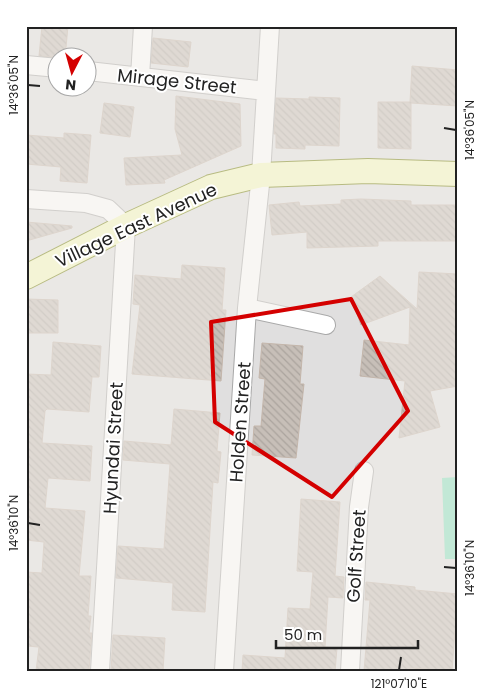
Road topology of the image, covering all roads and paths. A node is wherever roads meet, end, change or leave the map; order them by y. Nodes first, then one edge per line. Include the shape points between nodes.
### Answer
1 (143, 26) edge
2 (270, 26) edge
3 (26, 65) edge
4 (48, 67) edge
5 (98, 72) edge
6 (140, 77) junction
7 (266, 91) junction
8 (458, 174) edge
9 (261, 175) junction
10 (26, 199) edge
11 (126, 226) junction
12 (26, 277) edge
13 (247, 308) junction
14 (326, 324) dead end
15 (364, 471) dead end
16 (100, 671) edge
17 (224, 671) edge
18 (350, 671) edge

1 - 6 street
2 - 7 street, Holden Street
3 - 4 street
5 - 6 street, Mirage Street
6 - 7 street, Mirage Street
7 - 9 street, Holden Street
8 - 9 street, Village East Avenue via 368,171
9 - 11 street, Village East Avenue via 211,187
9 - 13 street, Holden Street
10 - 11 street via 101,207 108,209
11 - 12 street, Village East Avenue
11 - 16 street, Hyundai Street
13 - 14 street
13 - 17 street, Holden Street
15 - 18 street, Golf Street

